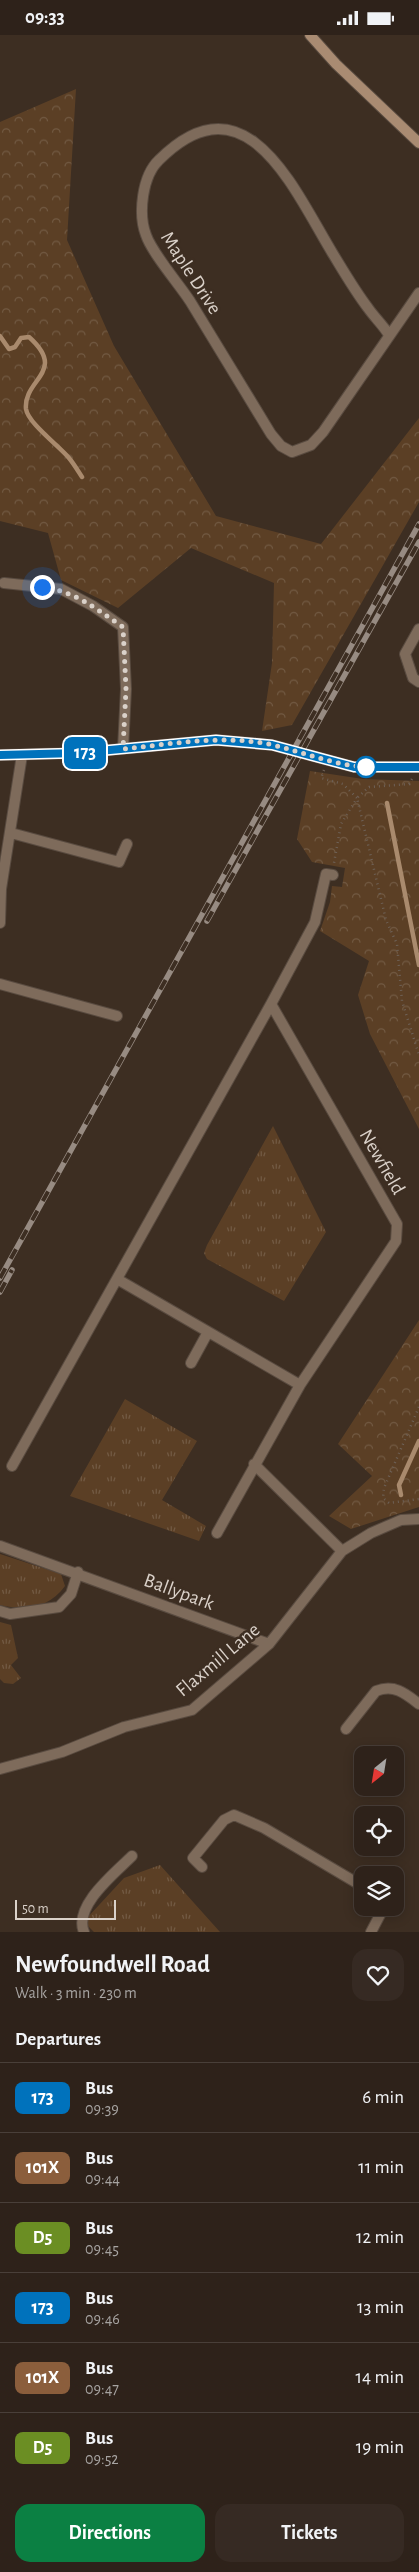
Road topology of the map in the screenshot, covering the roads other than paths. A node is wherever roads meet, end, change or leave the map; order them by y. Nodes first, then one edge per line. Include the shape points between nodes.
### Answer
1 (310, 35) edge
2 (419, 143) edge
3 (419, 293) edge
4 (389, 335) junction
5 (4, 583) dead end
6 (419, 629) edge
7 (419, 681) edge
8 (123, 749) junction
9 (0, 755) edge
10 (22, 755) junction
11 (416, 767) edge
12 (11, 833) junction
13 (127, 844) dead end
14 (334, 875) road end
15 (0, 923) edge
16 (0, 984) edge
17 (271, 1004) junction
18 (117, 1016) dead end
19 (117, 1279) junction
20 (208, 1332) junction
21 (191, 1363) dead end
22 (300, 1385) junction
23 (254, 1464) junction
24 (12, 1466) dead end
25 (419, 1519) edge
26 (217, 1533) dead end
27 (0, 1546) edge
28 (342, 1551) junction
29 (78, 1572) junction
30 (0, 1611) edge
31 (269, 1644) junction
32 (419, 1704) edge
33 (346, 1729) dead end
34 (0, 1769) edge
35 (132, 1855) dead end
36 (202, 1867) dead end
37 (354, 1881) edge
38 (379, 1916) edge
39 (84, 1932) edge
40 (371, 1932) edge

1 - 2 main road
3 - 4 street, Maple Drive
4 - 4 street, Maple Drive via 311,445 292,451 281,446 146,235 142,208 154,164 184,139 218,128 233,130 256,143 286,176 355,289
5 - 8 street via 61,589 123,627 126,689
6 - 7 street via 405,654 414,678
8 - 10 main road
8 - 11 main road via 216,740 272,745 354,767
9 - 10 main road
10 - 12 street
12 - 13 street via 119,862
12 - 15 street via 1,889
14 - 17 street via 326,874 315,922
16 - 18 street
17 - 19 street
17 - 22 street, Newfield via 397,1224 396,1241
19 - 20 street
19 - 24 street
20 - 21 street
20 - 22 street
22 - 23 street, Newfield
23 - 26 street, Newfield
23 - 28 street
25 - 28 street, Flaxmill Lane via 401,1520
27 - 29 street, Ballypark
28 - 31 street, Flaxmill Lane
29 - 30 street via 71,1594 59,1607 10,1614
29 - 31 street, Ballypark
31 - 34 street, Flaxmill Lane via 192,1710 124,1727 62,1751
32 - 33 street via 394,1687 376,1691
35 - 39 street via 82,1913
36 - 37 street via 193,1858 224,1820 234,1815 264,1828
38 - 40 street

